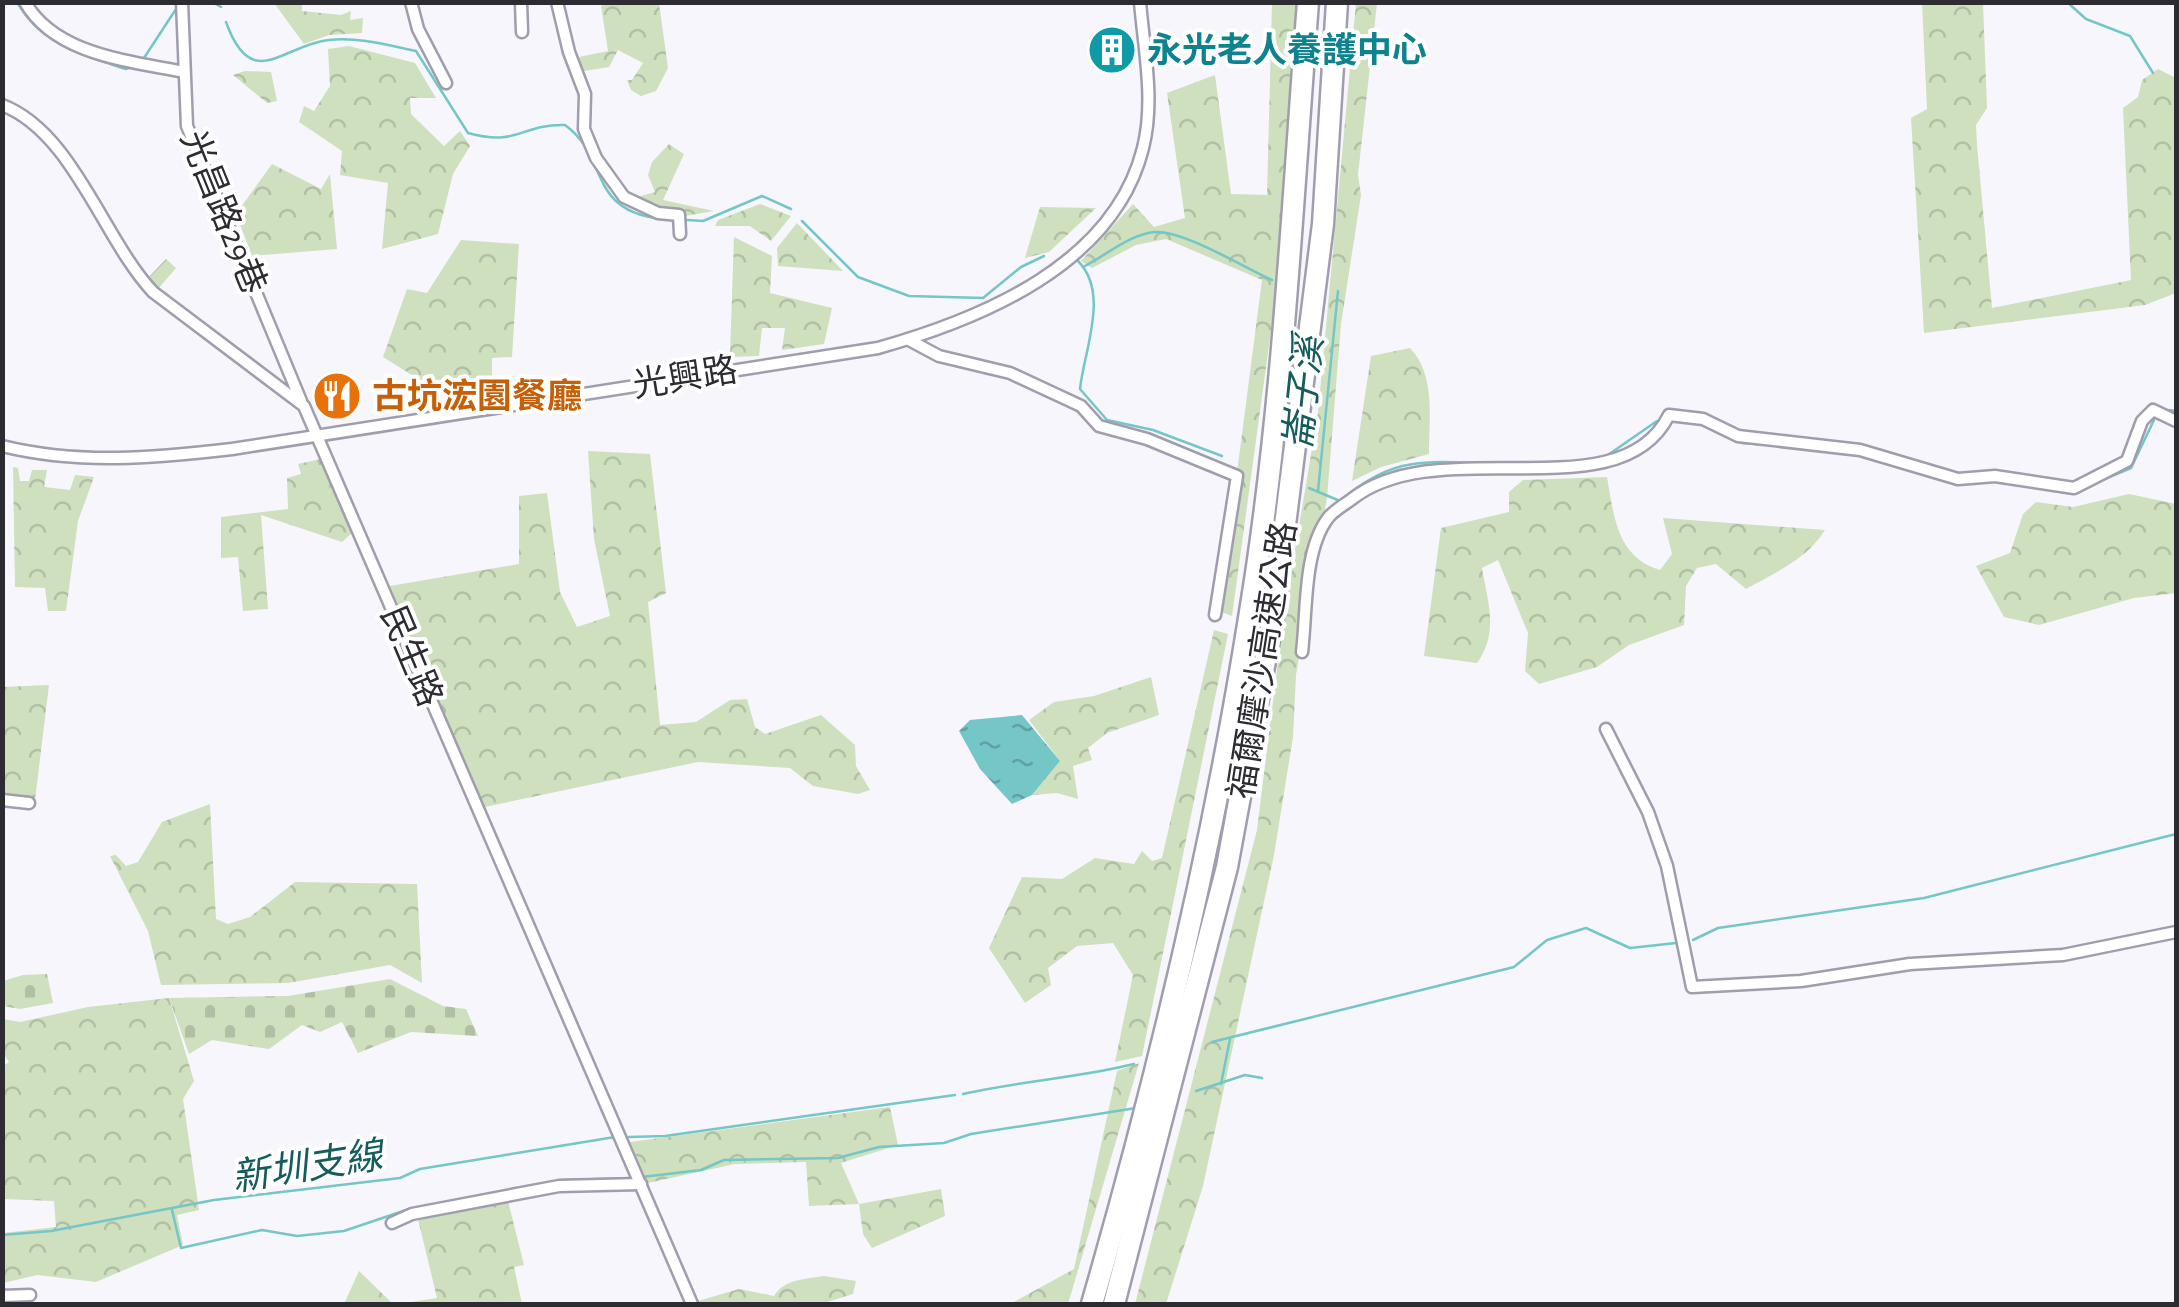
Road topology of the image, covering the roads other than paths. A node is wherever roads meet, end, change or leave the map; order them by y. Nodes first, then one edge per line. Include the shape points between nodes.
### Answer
1 (24, 2) edge
2 (410, 2) edge
3 (521, 2) edge
4 (557, 2) edge
5 (1140, 2) edge
6 (1308, 2) edge
7 (1336, 2) edge
8 (183, 6) edge
9 (522, 32) dead end
10 (184, 72) junction
11 (446, 82) dead end
12 (2, 105) edge
13 (680, 234) dead end
14 (908, 340) junction
15 (304, 406) junction
16 (2176, 421) edge
17 (318, 434) junction
18 (2, 446) edge
19 (1215, 614) dead end
20 (1302, 652) dead end
21 (1606, 729) dead end
22 (2, 800) edge
23 (29, 803) dead end
24 (2176, 932) edge
25 (641, 1184) junction
26 (392, 1223) dead end
27 (30, 1295) dead end
28 (2, 1296) edge
29 (692, 1304) edge
30 (1092, 1304) edge
31 (1114, 1304) edge

1 - 10 street via 40,24 81,49
2 - 11 street
3 - 9 street
4 - 13 street via 596,158 624,197 679,215
5 - 14 street, 光興路 via 1150,104 1143,148 1119,202 1065,261 1009,299
6 - 30 highway, 福爾摩沙高速公路 via 1288,289 1251,609 1206,864 1145,1122
7 - 31 highway, 福爾摩沙高速公路 via 1323,224 1274,612 1226,868
8 - 10 street, 光昌路29巷
10 - 15 street, 光昌路29巷 via 187,126
12 - 15 street, 民生路 via 24,114 71,169 153,292
14 - 17 street, 光興路
14 - 19 street via 939,356 1010,373 1081,406 1099,426 1237,476
15 - 17 street, 民生路
16 - 20 street via 2154,410 2142,421 2127,462 2074,488 1994,476 1958,479 1840,445 1738,436 1703,419 1669,415 1620,461 1396,476 1366,488 1329,516 1320,533
17 - 18 street, 光興路 via 144,460 66,458
17 - 25 street, 民生路
21 - 24 street via 1667,866 1692,987 2063,954
22 - 23 street
25 - 26 street via 558,1186
25 - 29 street, 民生路
27 - 28 street

